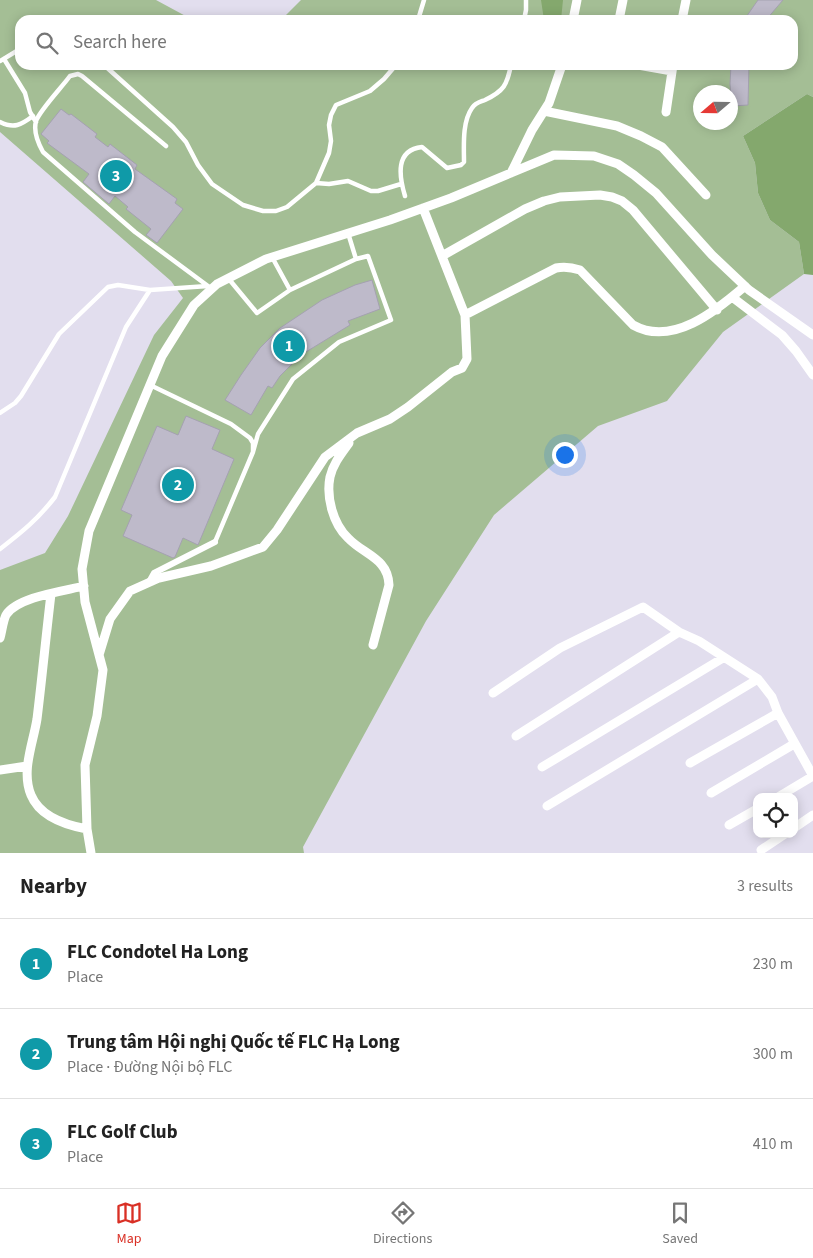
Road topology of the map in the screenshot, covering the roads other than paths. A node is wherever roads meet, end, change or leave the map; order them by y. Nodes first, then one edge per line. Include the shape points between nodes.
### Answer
1 (424, 0) edge
2 (526, 0) edge
3 (577, 0) edge
4 (623, 0) edge
5 (686, 0) edge
6 (420, 15) edge
7 (525, 15) edge
8 (574, 15) edge
9 (620, 15) edge
10 (683, 15) edge
11 (15, 52) edge
12 (2, 60) edge
13 (110, 70) edge
14 (392, 70) edge
15 (511, 70) edge
16 (560, 70) edge
17 (672, 70) edge
18 (544, 111) junction
19 (666, 112) dead end
20 (33, 116) junction
21 (0, 122) edge
22 (36, 122) junction
23 (166, 146) dead end
24 (511, 173) junction
25 (316, 183) junction
26 (401, 184) junction
27 (706, 195) dead end
28 (405, 196) dead end
29 (423, 208) junction
30 (348, 233) junction
31 (442, 256) junction
32 (272, 257) junction
33 (356, 259) junction
34 (228, 278) junction
35 (745, 286) junction
36 (210, 287) junction
37 (150, 290) junction
38 (290, 290) junction
39 (732, 297) junction
40 (717, 310) junction
41 (465, 315) junction
42 (813, 334) edge
43 (813, 376) edge
44 (150, 385) junction
45 (0, 413) edge
46 (357, 434) junction
47 (253, 452) junction
48 (215, 542) joint
49 (0, 548) edge
50 (148, 582) junction
51 (84, 586) junction
52 (51, 594) junction
53 (679, 632) junction
54 (0, 638) edge
55 (373, 645) dead end
56 (99, 656) junction
57 (723, 658) junction
58 (758, 679) junction
59 (493, 693) dead end
60 (778, 714) junction
61 (516, 736) dead end
62 (794, 744) junction
63 (690, 763) dead end
64 (27, 766) junction
65 (542, 768) dead end
66 (0, 770) edge
67 (813, 776) edge
68 (711, 793) dead end
69 (785, 793) edge
70 (548, 806) dead end
71 (753, 811) edge
72 (813, 815) edge
73 (798, 825) edge
74 (729, 826) dead end
75 (87, 829) junction
76 (779, 838) edge
77 (761, 850) dead end
78 (91, 853) edge

1 - 6 lane
2 - 7 lane
3 - 8 street
4 - 9 street
5 - 10 street
11 - 12 lane
12 - 20 lane via 25,92
13 - 25 lane via 173,127 212,184 243,205 262,211 276,211 287,207
14 - 25 lane via 370,91 336,105 329,125 331,141 328,153
15 - 26 lane via 501,91 470,110 465,130 464,162 447,168 422,147 413,148 402,158
16 - 18 street
17 - 19 street
18 - 24 street
18 - 27 street via 617,126 642,136 662,147
20 - 21 lane via 14,127
20 - 22 lane
22 - 23 lane via 70,76 78,74
22 - 36 lane via 38,143 44,152 135,232
24 - 29 street
24 - 35 street via 554,155 594,156 618,164 656,193 712,256
25 - 26 lane via 348,181 378,192
26 - 28 lane
29 - 30 street
29 - 31 street
30 - 32 street
30 - 33 lane
31 - 40 street via 544,201 560,197 612,197 633,210
31 - 41 street
32 - 34 street
32 - 38 lane
33 - 38 lane
33 - 47 lane via 368,256 391,320 339,342 293,379 258,434
34 - 36 street
34 - 38 lane via 257,313
35 - 39 street
35 - 42 street
36 - 37 lane
36 - 44 street via 162,356
37 - 45 lane via 118,285 104,289 59,334 21,396
37 - 49 lane via 126,327 55,497 29,527
39 - 40 street
39 - 43 street via 782,335
40 - 41 street via 675,330 642,330 633,325 580,270 564,266
41 - 46 street via 467,359 462,368 452,372 390,419
44 - 47 lane via 231,424 250,438
44 - 51 street via 89,531 82,569
46 - 50 street via 325,457 263,547 212,566
46 - 55 street via 335,464 330,478 330,495 332,512 339,527 385,568 388,576 389,586
47 - 48 lane
48 - 50 street via 154,573
50 - 56 street via 130,591 110,619
51 - 52 street
51 - 56 street
52 - 54 street via 16,606 6,615
52 - 64 street via 36,722
53 - 57 street
53 - 59 street via 643,607 560,648
53 - 61 street
56 - 75 street via 103,670 97,716 85,765
57 - 58 street
57 - 65 street
58 - 60 street via 772,697
58 - 70 street
60 - 62 street
60 - 63 street
62 - 67 street
62 - 68 street
64 - 66 street
64 - 75 street via 30,793 38,808 67,825
67 - 69 street
71 - 74 street
72 - 73 street
75 - 78 street
76 - 77 street

